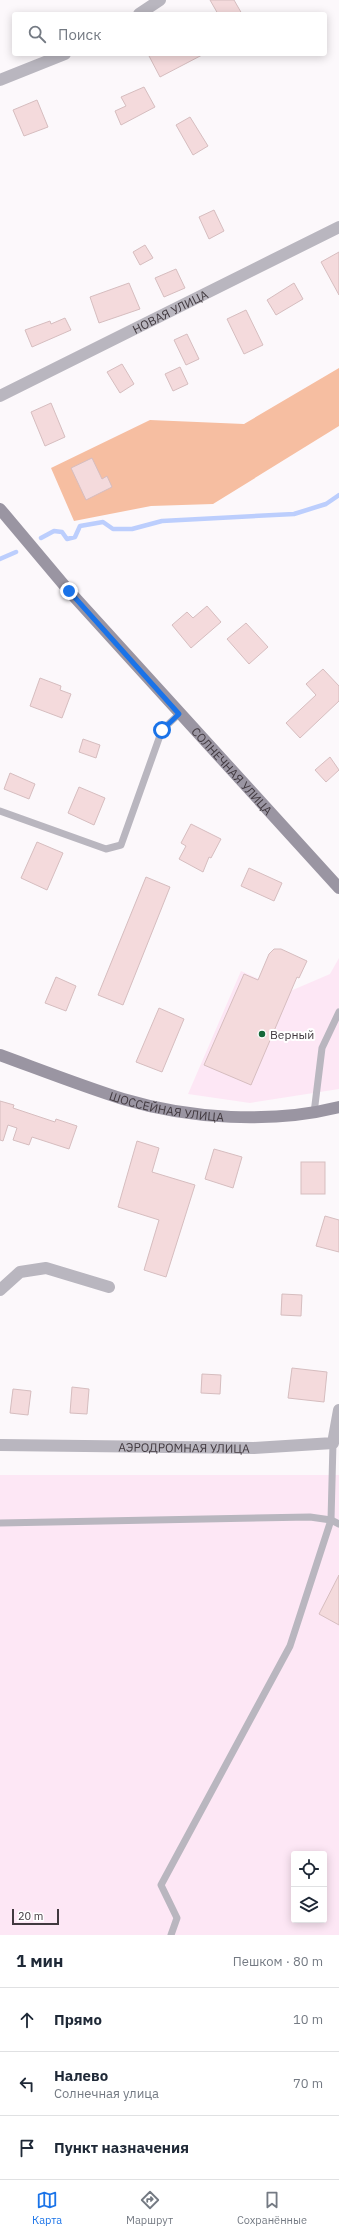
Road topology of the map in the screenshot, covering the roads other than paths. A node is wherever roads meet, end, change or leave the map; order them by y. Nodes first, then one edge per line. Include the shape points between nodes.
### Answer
1 (160, 0) edge
2 (142, 12) edge
3 (60, 56) edge
4 (0, 80) edge
5 (339, 227) edge
6 (0, 396) edge
7 (0, 509) edge
8 (179, 714) junction
9 (0, 810) edge
10 (339, 888) edge
11 (339, 1012) edge
12 (0, 1055) edge
13 (339, 1107) edge
14 (314, 1113) junction
15 (109, 1287) dead end
16 (0, 1290) edge
17 (339, 1410) edge
18 (333, 1443) junction
19 (0, 1445) edge
20 (331, 1520) junction
21 (0, 1523) edge
22 (339, 1524) edge
23 (171, 1935) edge

1 - 2 street
3 - 4 street
5 - 6 street, НОВАЯ УЛИЦА
7 - 8 main road, СОЛНЕЧНАЯ УЛИЦА
8 - 9 lane via 162,730 121,845 106,849
8 - 10 main road, СОЛНЕЧНАЯ УЛИЦА
11 - 14 lane via 322,1048
12 - 14 main road, ШОССЕЙНАЯ УЛИЦА via 124,1099 201,1115 267,1117
13 - 14 main road, ШОССЕЙНАЯ УЛИЦА
15 - 16 street via 46,1268 20,1272
17 - 18 street
18 - 19 street, АЭРОДРОМНАЯ УЛИЦА via 254,1448
18 - 20 lane
20 - 21 lane via 310,1517
20 - 22 lane
20 - 23 lane via 290,1646 161,1885 177,1918

